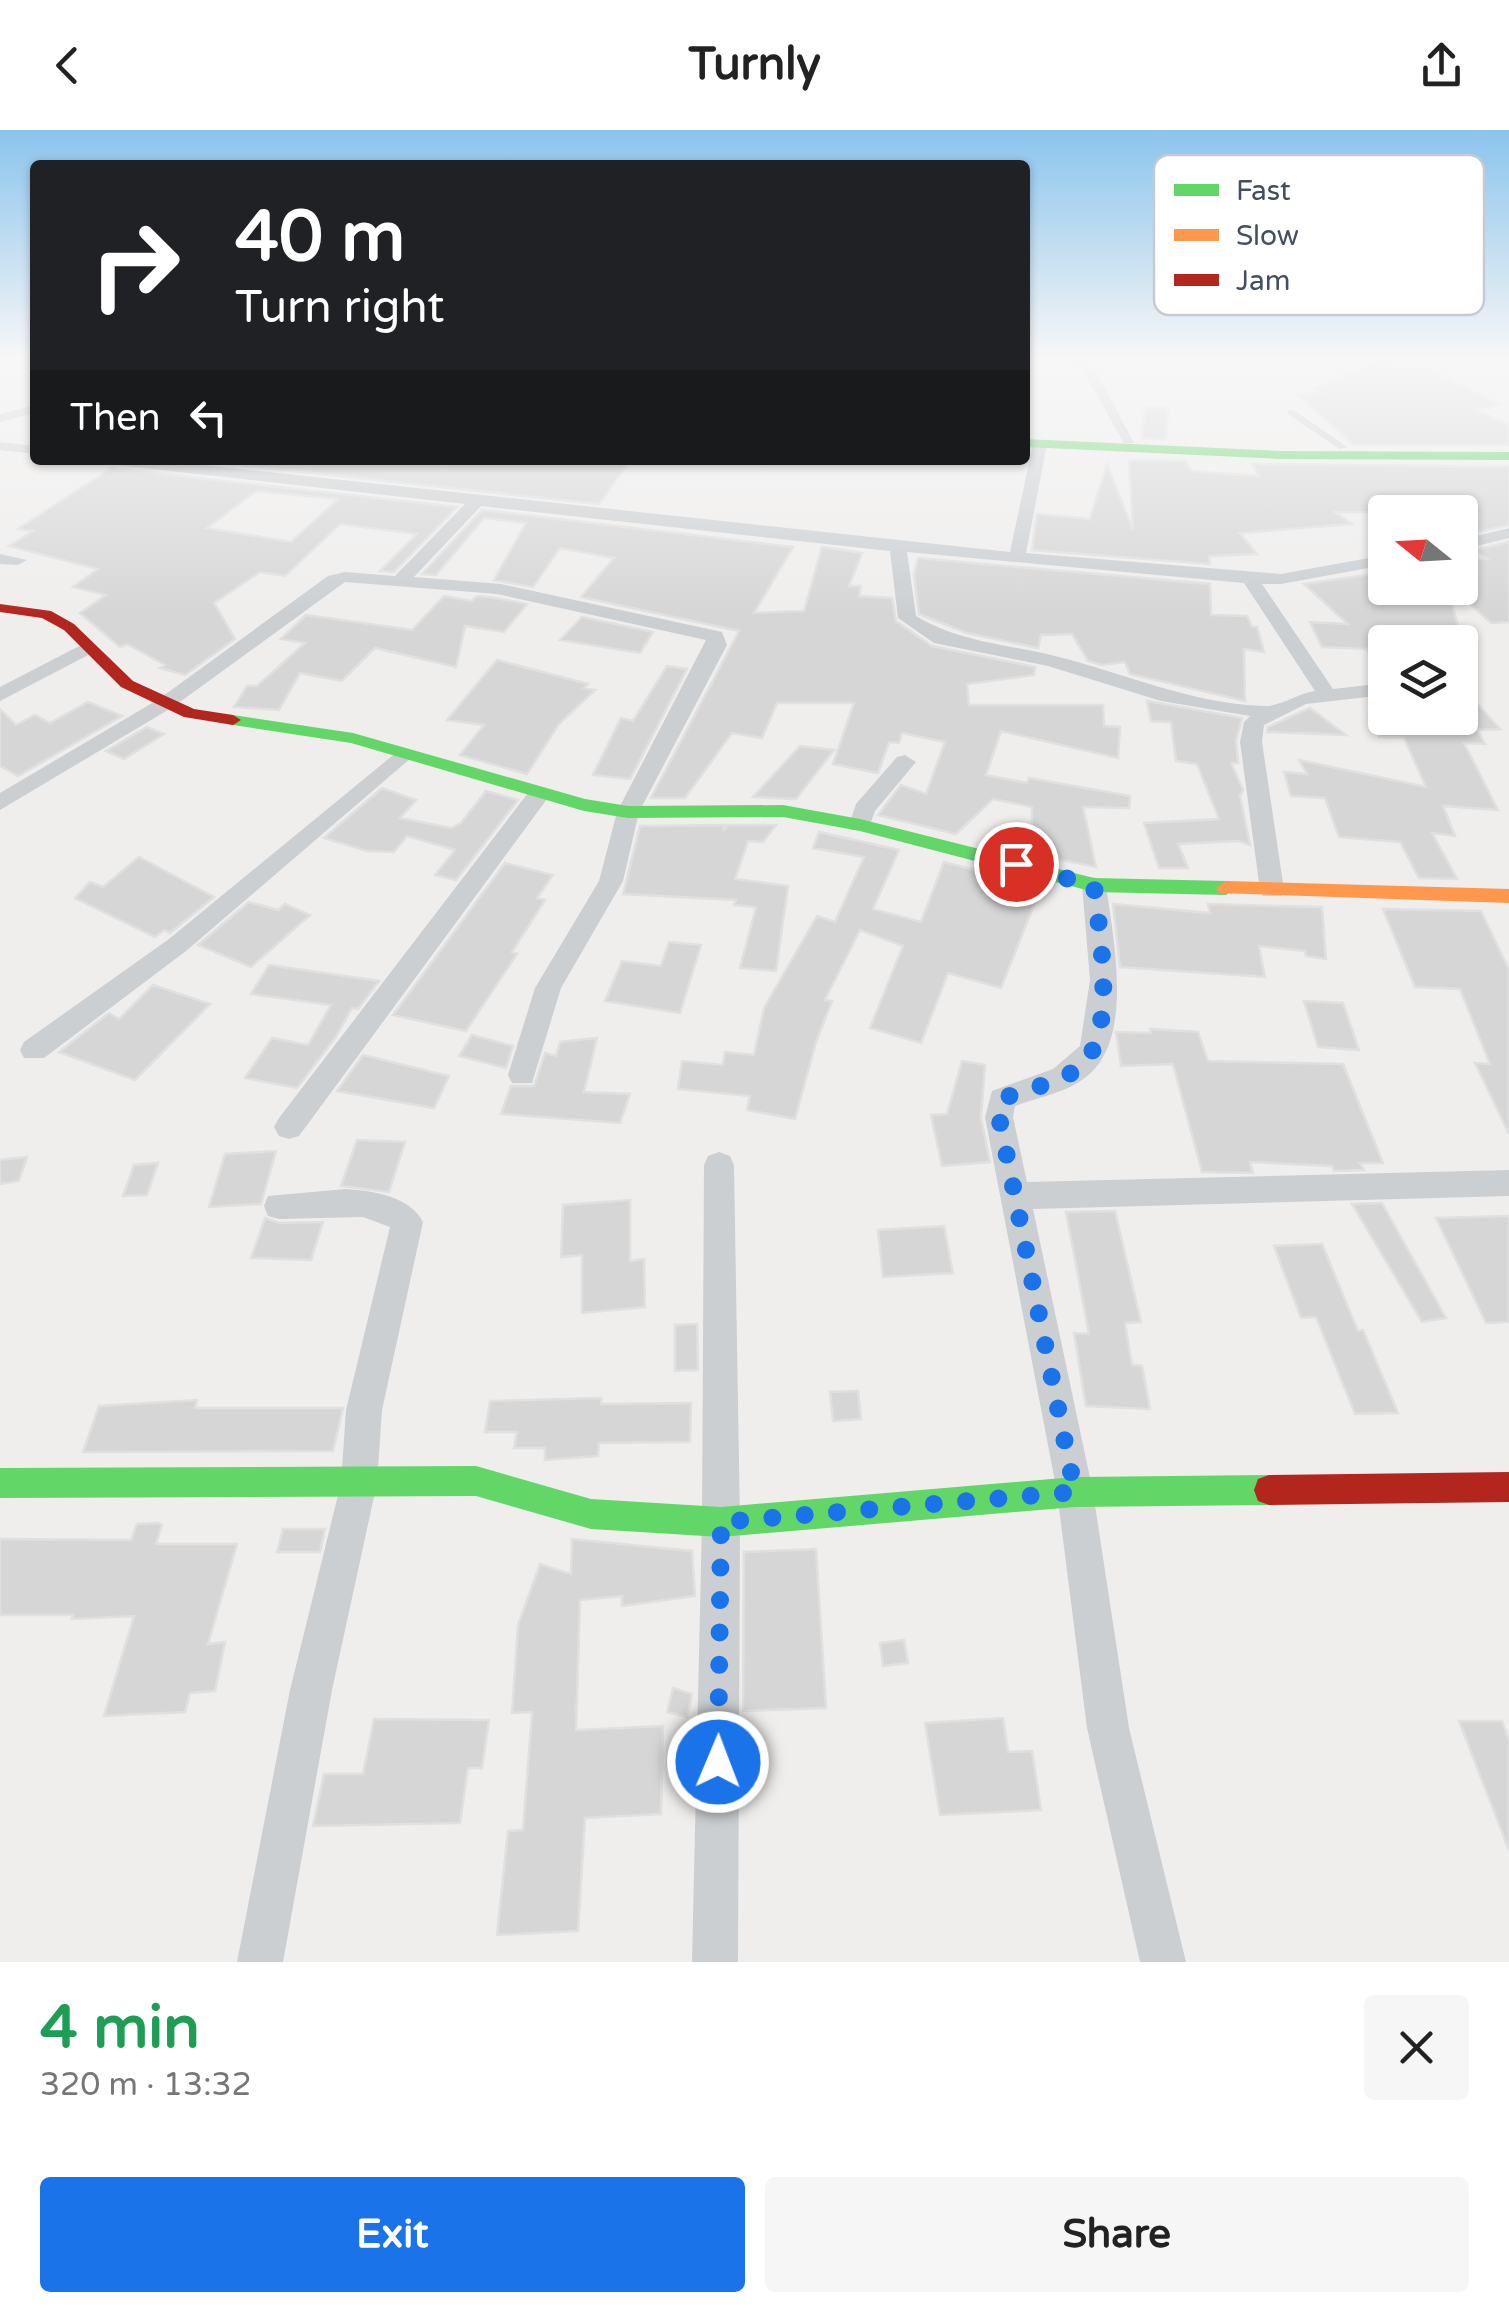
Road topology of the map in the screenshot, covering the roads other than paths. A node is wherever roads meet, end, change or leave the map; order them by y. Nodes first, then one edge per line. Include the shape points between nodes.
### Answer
1 (1105, 444) edge
2 (1267, 444) edge
3 (1339, 444) edge
4 (0, 446) edge
5 (1509, 446) edge
6 (1343, 447) junction
7 (30, 449) edge
8 (1509, 456) edge
9 (162, 465) edge
10 (1027, 465) edge
11 (477, 500) junction
12 (1509, 533) edge
13 (1478, 540) edge
14 (898, 546) junction
15 (1017, 558) junction
16 (1368, 564) edge
17 (1250, 579) junction
18 (400, 581) junction
19 (0, 608) edge
20 (87, 648) junction
21 (1368, 690) edge
22 (1326, 693) junction
23 (0, 695) edge
24 (166, 703) junction
25 (1267, 713) junction
26 (403, 753) junction
27 (906, 762) dead end
28 (540, 794) junction
29 (0, 803) edge
30 (628, 812) junction
31 (860, 825) junction
32 (1094, 886) junction
33 (1272, 890) junction
34 (1509, 896) edge
35 (34, 1050) dead end
36 (522, 1076) dead end
37 (289, 1127) dead end
38 (719, 1165) dead end
39 (1509, 1183) edge
40 (1015, 1196) junction
41 (279, 1206) dead end
42 (0, 1483) edge
43 (359, 1483) junction
44 (1509, 1487) edge
45 (1075, 1492) junction
46 (721, 1522) junction
47 (260, 1962) edge
48 (715, 1962) edge
49 (1163, 1962) edge

1 - 8 street via 1280,455
2 - 6 street
3 - 6 lane
4 - 7 street
5 - 6 street
9 - 11 street
10 - 15 street
11 - 14 street
11 - 18 street
12 - 13 street
14 - 15 street
14 - 25 street via 907,618 941,639 1052,661 1161,695
15 - 17 street
16 - 17 street
17 - 22 street
18 - 24 street via 334,580
18 - 30 street via 501,589 715,636 717,644
19 - 20 street via 46,614 70,627
20 - 23 street
20 - 24 street via 127,684
21 - 22 street
22 - 25 street
24 - 26 street via 190,713 311,728
24 - 29 street
25 - 33 street via 1254,722 1251,742
26 - 28 street
26 - 35 street via 120,995
27 - 31 street via 864,809
28 - 30 street
28 - 37 street
30 - 31 street via 783,811
30 - 36 street via 612,881 548,988
31 - 32 street
32 - 33 street
32 - 40 street via 1104,978 1096,1039 1083,1065 1063,1078 1002,1099 1001,1146
33 - 34 street
38 - 46 street
39 - 40 street
40 - 45 street
41 - 43 street via 368,1204 393,1208 406,1222 364,1410
42 - 43 street
43 - 46 street via 476,1481 591,1514
43 - 47 street via 311,1690
44 - 45 street
45 - 46 street
45 - 49 street via 1108,1728
46 - 48 street

